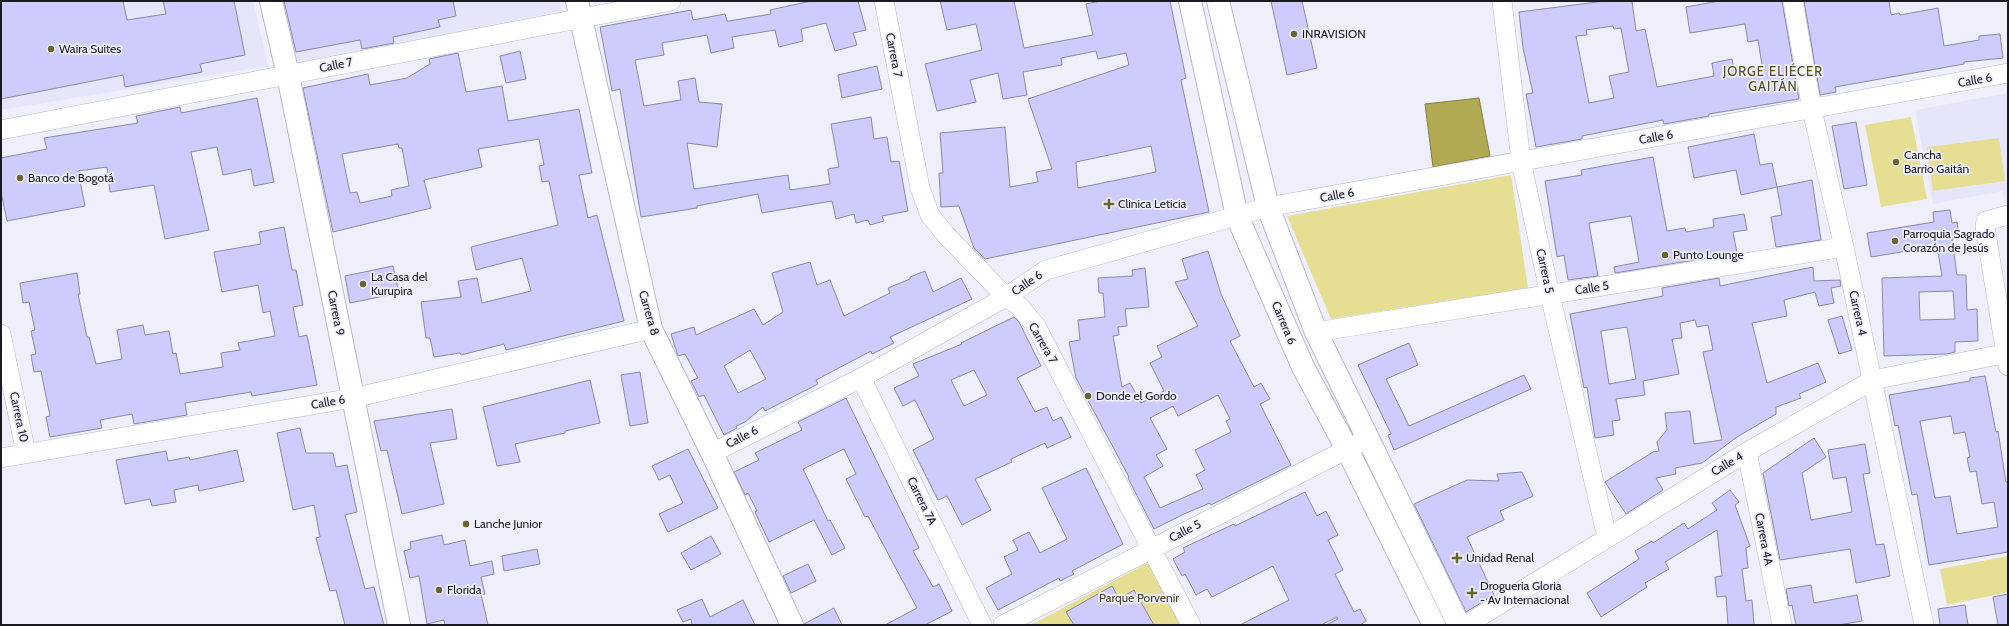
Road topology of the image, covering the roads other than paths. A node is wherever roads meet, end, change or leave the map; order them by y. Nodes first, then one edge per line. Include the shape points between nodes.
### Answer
1 (271, 1) edge
2 (671, 1) edge
3 (884, 1) edge
4 (1190, 1) edge
5 (1218, 1) edge
6 (1502, 1) edge
7 (1793, 1) edge
8 (579, 10) edge
9 (2008, 73) edge
10 (288, 75) junction
11 (1812, 110) junction
12 (1, 130) edge
13 (1521, 161) junction
14 (1268, 207) junction
15 (2008, 215) edge
16 (1237, 216) junction
17 (1844, 247) junction
18 (1550, 295) junction
19 (1006, 297) junction
20 (651, 329) junction
21 (1316, 332) junction
22 (1, 334) edge
23 (2007, 357) edge
24 (861, 378) junction
25 (1872, 380) junction
26 (353, 398) junction
27 (1367, 439) junction
28 (1347, 449) junction
29 (1747, 452) junction
30 (26, 453) junction
31 (712, 453) junction
32 (1, 458) edge
33 (1607, 537) junction
34 (1152, 548) junction
35 (399, 625) edge
36 (792, 625) edge
37 (982, 625) edge
38 (1003, 625) edge
39 (1192, 625) edge
40 (1434, 625) edge
41 (1459, 625) edge
42 (1466, 625) edge
43 (1782, 625) edge
44 (1924, 625) edge

1 - 10 main road, Carrera 9
2 - 8 street, Calle 7
3 - 19 street, Carrera 7 via 920,188 930,215
4 - 16 main road, Carrera 6
5 - 14 main road
6 - 13 street, Carrera 5
7 - 11 street, Carrera 4
8 - 10 street, Calle 7
8 - 20 main road, Carrera 8
9 - 11 street, Calle 6
10 - 12 street, Calle 7
10 - 26 main road, Carrera 9
11 - 13 street, Calle 6
11 - 17 street, Carrera 4
13 - 14 street, Calle 6
13 - 18 street, Carrera 5
14 - 16 street, Calle 6
14 - 21 main road
15 - 23 street via 1986,221 1985,227
16 - 19 street, Calle 6 via 1046,270
16 - 28 main road, Carrera 6 via 1303,367
17 - 18 street, Calle 5
17 - 25 street, Carrera 4
18 - 21 street, Calle 5
18 - 33 street, Carrera 5
19 - 24 street, Calle 6
19 - 34 street, Carrera 7 via 1019,306 1036,326
20 - 26 street, Calle 6
20 - 31 main road, Carrera 8
21 - 27 main road
22 - 30 street, Carrera 10
23 - 25 street, Calle 4
24 - 31 street, Calle 6
24 - 37 street, Carrera 7A
25 - 29 street, Calle 4
25 - 44 street, Carrera 4
26 - 30 street, Calle 6
26 - 35 main road, Carrera 9
27 - 28 street, Calle 5
27 - 41 main road
28 - 34 street, Calle 5
28 - 40 main road, Carrera 6
29 - 33 street, Calle 4
29 - 43 street, Carrera 4A
30 - 32 street, Calle 6
31 - 36 main road, Carrera 8
33 - 42 street, Calle 4
34 - 38 street, Calle 5
34 - 39 street, Carrera 7

